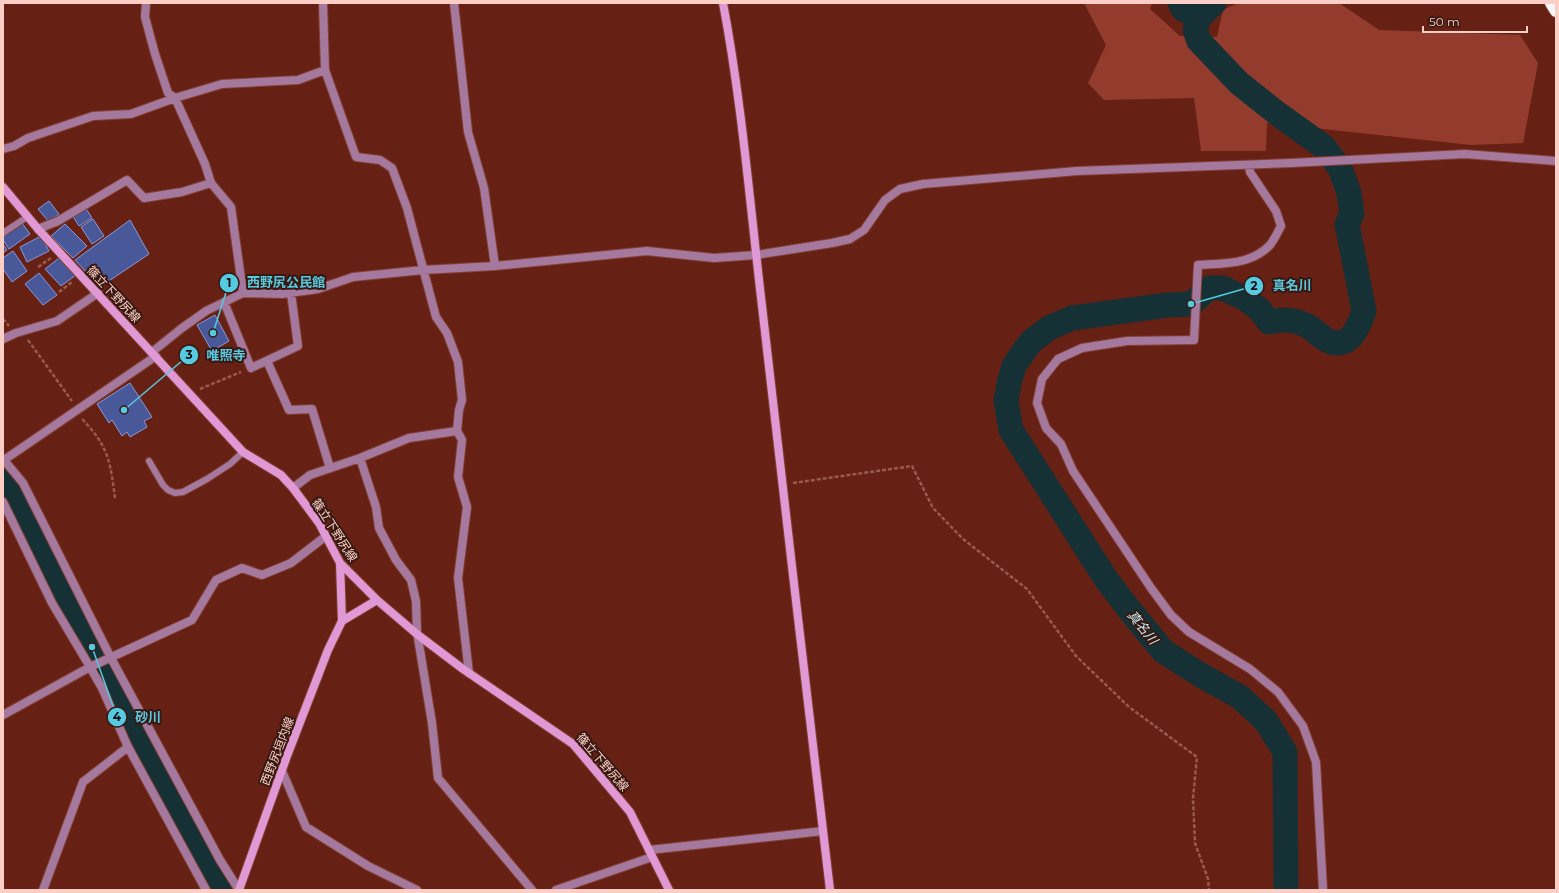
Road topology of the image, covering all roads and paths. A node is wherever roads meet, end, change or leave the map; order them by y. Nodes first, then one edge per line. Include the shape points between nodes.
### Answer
1 (146, 3) edge
2 (323, 3) edge
3 (454, 3) edge
4 (723, 3) edge
5 (1551, 3) edge
6 (1556, 11) edge
7 (325, 70) junction
8 (175, 98) junction
9 (3, 149) edge
10 (1556, 161) edge
11 (1249, 165) junction
12 (211, 183) junction
13 (3, 187) edge
14 (27, 216) junction
15 (38, 229) junction
16 (3, 234) edge
17 (59, 252) junction
18 (756, 255) junction
19 (495, 266) junction
20 (38, 267) dead end
21 (423, 270) junction
22 (81, 275) junction
23 (59, 292) dead end
24 (243, 292) junction
25 (98, 293) junction
26 (291, 293) junction
27 (224, 302) junction
28 (21, 332) junction
29 (3, 339) edge
30 (154, 354) junction
31 (267, 361) junction
32 (250, 368) junction
33 (190, 393) junction
34 (76, 411) junction
35 (457, 431) junction
36 (243, 452) junction
37 (360, 458) junction
38 (4, 459) edge
39 (149, 462) dead end
40 (330, 468) junction
41 (783, 484) junction
42 (293, 488) junction
43 (115, 498) dead end
44 (3, 502) edge
45 (326, 536) junction
46 (340, 563) junction
47 (377, 600) junction
48 (342, 621) junction
49 (418, 635) junction
50 (108, 659) junction
51 (92, 666) junction
52 (469, 673) junction
53 (3, 715) edge
54 (128, 747) junction
55 (282, 771) junction
56 (823, 832) junction
57 (651, 854) junction
58 (42, 890) edge
59 (206, 890) edge
60 (239, 890) edge
61 (417, 890) edge
62 (532, 890) edge
63 (556, 890) edge
64 (669, 890) edge
65 (830, 890) edge
66 (1209, 890) edge
67 (1323, 890) edge

1 - 8 street via 145,17 155,54 168,93
2 - 7 street
3 - 19 street via 468,132 484,188
4 - 18 main road via 730,37
5 - 6 highway
7 - 8 street via 298,80 222,84
7 - 21 street via 356,157 380,160 392,168 407,208
8 - 9 street via 130,114 93,116
8 - 12 street
10 - 11 street via 1465,154
11 - 18 street via 1077,171 923,184 900,189 885,200 864,230 850,239
11 - 67 street via 1250,172 1276,211 1281,226 1270,244 1255,257 1238,262 1198,265 1194,340 1127,341 1082,348 1058,359 1042,379 1036,403 1046,428 1061,444 1073,470 1151,588 1172,615 1189,632 1250,669 1278,692 1303,726 1316,762
12 - 15 street via 182,192 144,198 127,180 58,221
12 - 24 street via 231,207
13 - 14 main road, 篠立下野尻線
14 - 15 main road, 篠立下野尻線
14 - 16 lane
15 - 17 main road, 篠立下野尻線
17 - 20 path
17 - 22 main road, 篠立下野尻線
18 - 19 street via 714,258 647,251
18 - 41 main road
19 - 21 street
21 - 26 street via 353,277 318,289
21 - 35 street via 436,317 447,333 458,362 462,400
22 - 23 path
22 - 25 main road, 篠立下野尻線
24 - 26 street
24 - 27 street
25 - 28 street via 57,321
25 - 30 main road, 篠立下野尻線
26 - 31 street via 298,346
27 - 30 street via 182,328
27 - 32 street
28 - 29 street
28 - 34 path via 44,361
30 - 33 main road, 篠立下野尻線
30 - 34 street
31 - 32 street
31 - 40 street via 289,410 312,409
32 - 33 path
33 - 36 main road, 篠立下野尻線
34 - 38 street
34 - 43 path via 100,440 108,455
35 - 37 street via 409,438
35 - 52 street via 462,440 458,477 467,507 458,578
36 - 39 lane via 230,464 183,492 168,490
36 - 42 main road, 篠立下野尻線 via 281,475
37 - 40 street
37 - 49 street via 376,507 379,528 396,560 411,580 416,601
38 - 50 street via 23,483
40 - 42 street via 310,475
41 - 56 main road
41 - 66 path via 912,466 933,508 963,539 1027,589 1076,656 1129,707 1197,757 1194,798 1195,843
42 - 45 main road, 篠立下野尻線
44 - 51 street via 52,603
45 - 46 main road, 篠立下野尻線
45 - 50 street via 291,563 262,575 242,568 216,580 192,620
46 - 47 main road, 篠立下野尻線
46 - 48 main road, 西野尻垣内線
47 - 48 main road
47 - 49 main road, 篠立下野尻線
48 - 55 main road, 西野尻垣内線 via 328,650
49 - 52 main road, 篠立下野尻線
49 - 62 street via 438,778
50 - 51 street
50 - 60 street
51 - 53 street
51 - 54 street
52 - 57 main road, 篠立下野尻線 via 574,744 630,812
54 - 58 street via 83,782
54 - 59 street
55 - 60 main road, 西野尻垣内線
55 - 61 street via 306,828 368,866
56 - 57 street
56 - 65 main road
57 - 63 street
57 - 64 main road, 篠立下野尻線

